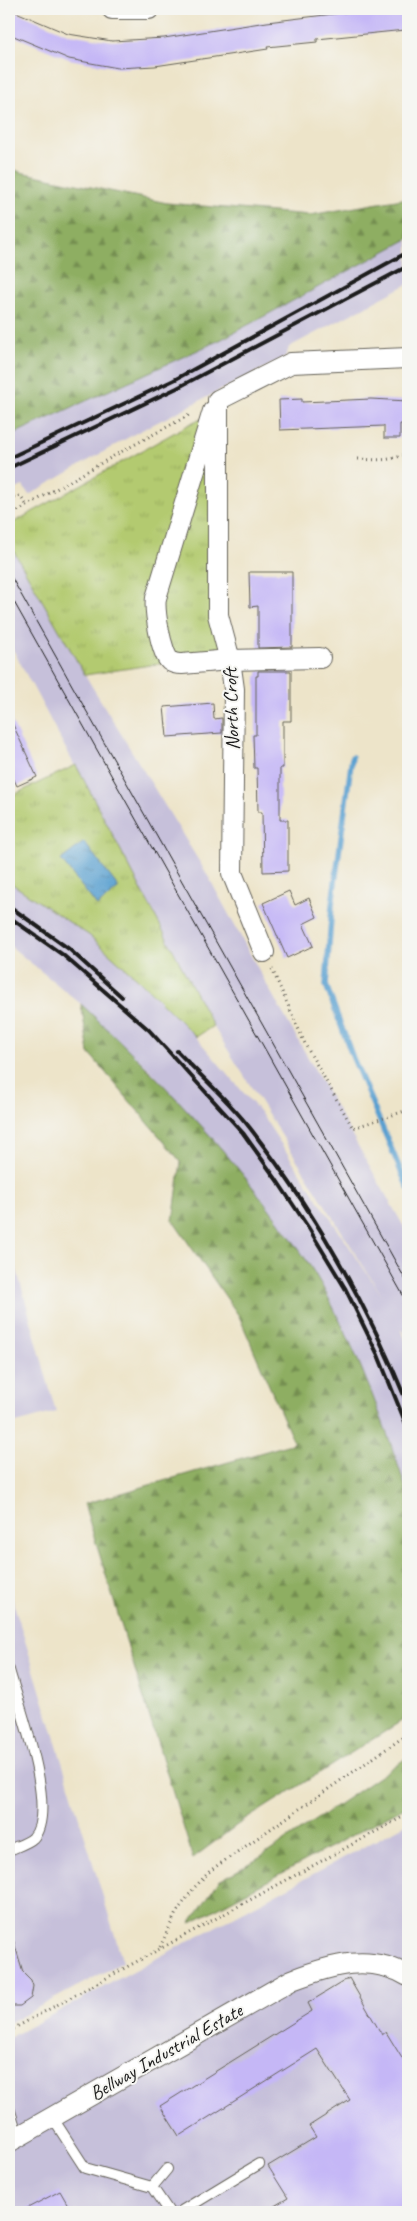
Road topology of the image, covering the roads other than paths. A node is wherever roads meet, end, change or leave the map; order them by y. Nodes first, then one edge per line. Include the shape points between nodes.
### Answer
1 (112, 9) edge
2 (149, 9) edge
3 (408, 358) edge
4 (218, 400) junction
5 (320, 658) dead end
6 (230, 660) junction
7 (264, 952) road end
8 (9, 1670) edge
9 (9, 1850) edge
10 (408, 1976) edge
11 (9, 2108) edge
12 (52, 2117) junction
13 (13, 2139) edge
14 (259, 2164) dead end
15 (167, 2169) dead end
16 (152, 2187) junction
17 (169, 2212) edge
18 (180, 2212) edge

1 - 2 street
3 - 4 street via 291,363
4 - 6 street, North Croft via 218,615
4 - 6 street via 154,607 170,661 182,664
5 - 6 street
6 - 7 street, North Croft via 234,689 232,873
8 - 9 lane via 41,1782 42,1817 33,1838
10 - 12 street, Bellway Industrial Estate via 397,1969 356,1963 325,1967 292,1980
11 - 13 lane
12 - 13 street, Bellway Industrial Estate
12 - 16 lane via 85,2168
14 - 18 lane
15 - 16 lane
16 - 17 lane

